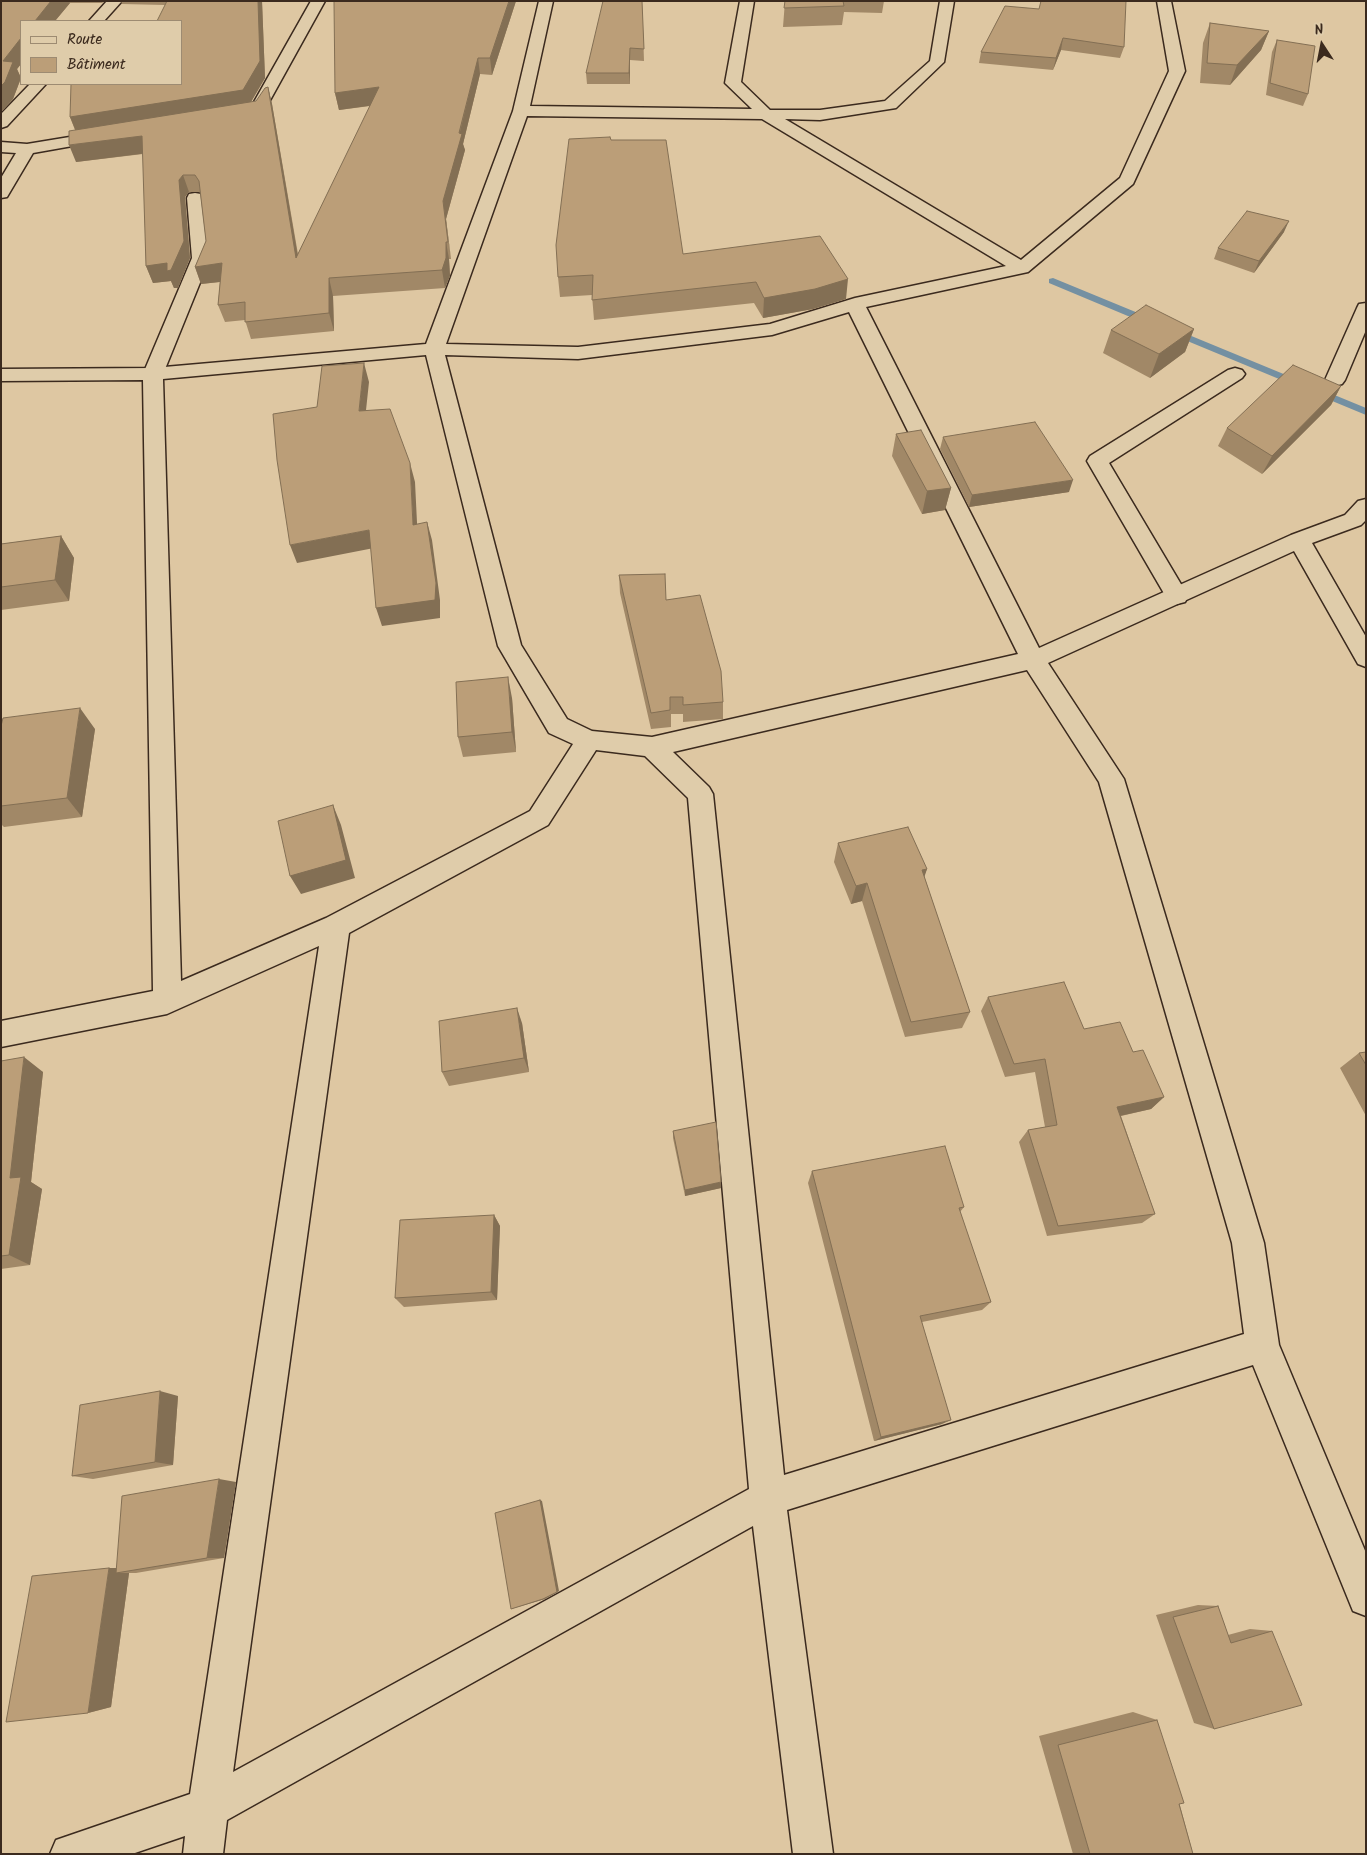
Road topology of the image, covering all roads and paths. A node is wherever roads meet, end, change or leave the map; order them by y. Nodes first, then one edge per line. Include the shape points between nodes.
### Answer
1 (115, 1) edge
2 (318, 1) edge
3 (546, 1) edge
4 (747, 1) edge
5 (947, 1) edge
6 (1164, 1) edge
7 (97, 20) edge
8 (37, 85) edge
9 (521, 111) junction
10 (767, 115) junction
11 (227, 117) edge
12 (1, 123) edge
13 (122, 134) edge
14 (1, 147) edge
15 (27, 149) junction
16 (1, 193) edge
17 (195, 198) dead end
18 (1022, 268) junction
19 (855, 304) junction
20 (1366, 308) edge
21 (434, 349) junction
22 (153, 374) junction
23 (1235, 374) dead end
24 (1, 375) edge
25 (1335, 380) dead end
26 (1362, 517) edge
27 (1299, 540) junction
28 (1176, 596) junction
29 (1366, 658) edge
30 (1033, 660) junction
31 (588, 740) junction
32 (652, 747) junction
33 (336, 926) junction
34 (167, 1001) junction
35 (1, 1034) edge
36 (1262, 1345) junction
37 (768, 1498) junction
38 (1366, 1598) edge
39 (208, 1808) junction
40 (70, 1854) edge
41 (203, 1854) edge
42 (813, 1854) edge

1 - 7 street
2 - 11 street via 255,113
3 - 9 street
4 - 10 street via 733,83
5 - 10 street via 937,62 890,105 820,115
6 - 18 street via 1177,71 1127,180
8 - 12 street
9 - 10 street
9 - 21 street
10 - 18 street
13 - 15 street
14 - 15 street
15 - 16 street
17 - 22 street via 200,258
18 - 19 street
19 - 21 street via 772,329 578,353
19 - 30 street
20 - 25 street
21 - 22 street
21 - 31 street via 510,646 558,726
22 - 24 street
22 - 34 street
23 - 28 street via 1097,461
26 - 27 street
27 - 28 street
27 - 29 street
28 - 30 street
30 - 32 street
30 - 36 street via 1111,779 1248,1243
31 - 32 street
31 - 33 street via 539,818
32 - 37 street via 700,794
33 - 34 street
33 - 39 street
34 - 35 street
36 - 37 street
36 - 38 street
37 - 39 street
37 - 42 street
39 - 40 street
39 - 41 street

